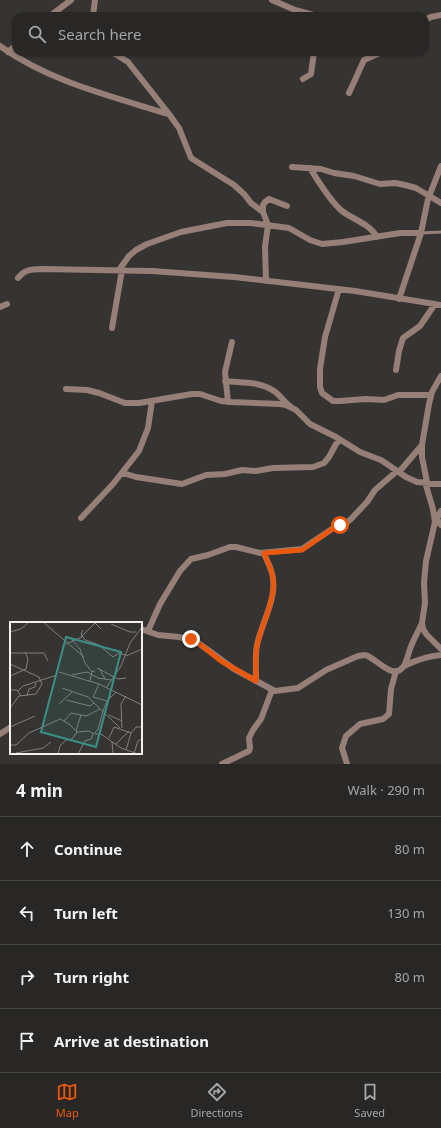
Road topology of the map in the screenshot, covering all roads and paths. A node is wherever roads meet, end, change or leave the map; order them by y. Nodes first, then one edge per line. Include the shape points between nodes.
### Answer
1 (71, 0) edge
2 (95, 0) edge
3 (272, 0) edge
4 (56, 12) edge
5 (94, 12) edge
6 (302, 12) edge
7 (441, 15) edge
8 (429, 18) edge
9 (0, 46) edge
10 (12, 48) edge
11 (8, 52) junction
12 (12, 55) edge
13 (14, 56) edge
14 (118, 56) edge
15 (313, 56) edge
16 (373, 56) edge
17 (303, 79) dead end
18 (348, 93) dead end
19 (169, 114) junction
20 (441, 166) edge
21 (292, 167) dead end
22 (310, 168) junction
23 (429, 196) junction
24 (441, 203) edge
25 (287, 206) dead end
26 (263, 212) junction
27 (268, 225) junction
28 (441, 232) edge
29 (421, 233) junction
30 (377, 237) junction
31 (121, 270) junction
32 (18, 278) dead end
33 (266, 281) junction
34 (339, 289) junction
35 (399, 299) junction
36 (7, 304) dead end
37 (438, 304) edge
38 (0, 307) edge
39 (112, 328) dead end
40 (232, 342) dead end
41 (396, 370) dead end
42 (441, 376) edge
43 (225, 381) junction
44 (66, 389) dead end
45 (431, 395) junction
46 (152, 401) junction
47 (228, 402) junction
48 (291, 408) junction
49 (340, 440) junction
50 (422, 445) junction
51 (398, 471) junction
52 (123, 473) junction
53 (426, 482) junction
54 (441, 484) edge
55 (441, 511) edge
56 (81, 518) dead end
57 (435, 520) junction
58 (441, 525) edge
59 (264, 553) junction
60 (422, 623) junction
61 (142, 629) edge
62 (148, 631) junction
63 (441, 649) edge
64 (441, 655) edge
65 (404, 666) junction
66 (396, 671) junction
67 (256, 681) junction
68 (272, 690) junction
69 (10, 728) edge
70 (0, 734) edge
71 (222, 764) edge
72 (347, 764) edge

1 - 4 street
2 - 5 street
3 - 6 street
7 - 8 street
9 - 11 street
10 - 11 street
11 - 12 street
13 - 19 street via 59,78
14 - 19 street via 128,62
15 - 17 street via 311,74
16 - 18 street via 364,60
19 - 26 street via 182,134 191,158 234,185
20 - 23 street
21 - 22 street
22 - 23 street via 354,176 380,184 405,185
22 - 30 street via 342,210 371,228
23 - 24 street
23 - 29 street
25 - 26 street via 269,199 265,202
26 - 27 street
27 - 30 street via 289,228 322,244
27 - 31 street via 227,223 181,232 136,250
27 - 33 street via 265,247
28 - 29 lane
29 - 30 street
29 - 35 street
31 - 32 street via 34,270 22,272
31 - 33 street
31 - 39 street
33 - 34 street
34 - 35 street
34 - 45 street via 325,337 320,369 322,393 334,401 384,400 398,395
35 - 37 street
36 - 38 street
37 - 41 street via 420,326 401,342
40 - 43 street
42 - 45 street
43 - 47 street
43 - 48 street via 264,386
44 - 46 street via 87,390 125,403
45 - 50 street
46 - 47 street via 196,394
46 - 52 street via 148,428 139,451
47 - 48 street via 280,404
48 - 49 street via 310,424
49 - 51 street via 360,452 382,460
49 - 52 street via 329,457 313,467 240,470 206,476 182,484
50 - 51 street
50 - 53 street
51 - 53 street via 417,482
51 - 59 street via 378,487 362,508 345,524 335,527 302,550
52 - 56 street
53 - 54 street
53 - 57 street
55 - 57 street
57 - 58 street
57 - 60 street via 426,561
59 - 62 street via 230,547 191,559 160,604
59 - 67 street via 272,571 273,591 257,645
60 - 63 street via 427,635
60 - 65 street
61 - 62 street
62 - 67 street via 191,639 221,661
64 - 65 street via 420,659
65 - 66 street
66 - 68 street via 386,669 365,656 358,656 326,670 298,688
66 - 72 street via 391,689 389,714 386,718 360,724 346,736 342,748
67 - 68 street
68 - 71 street via 261,719 249,738 249,751
69 - 70 street

